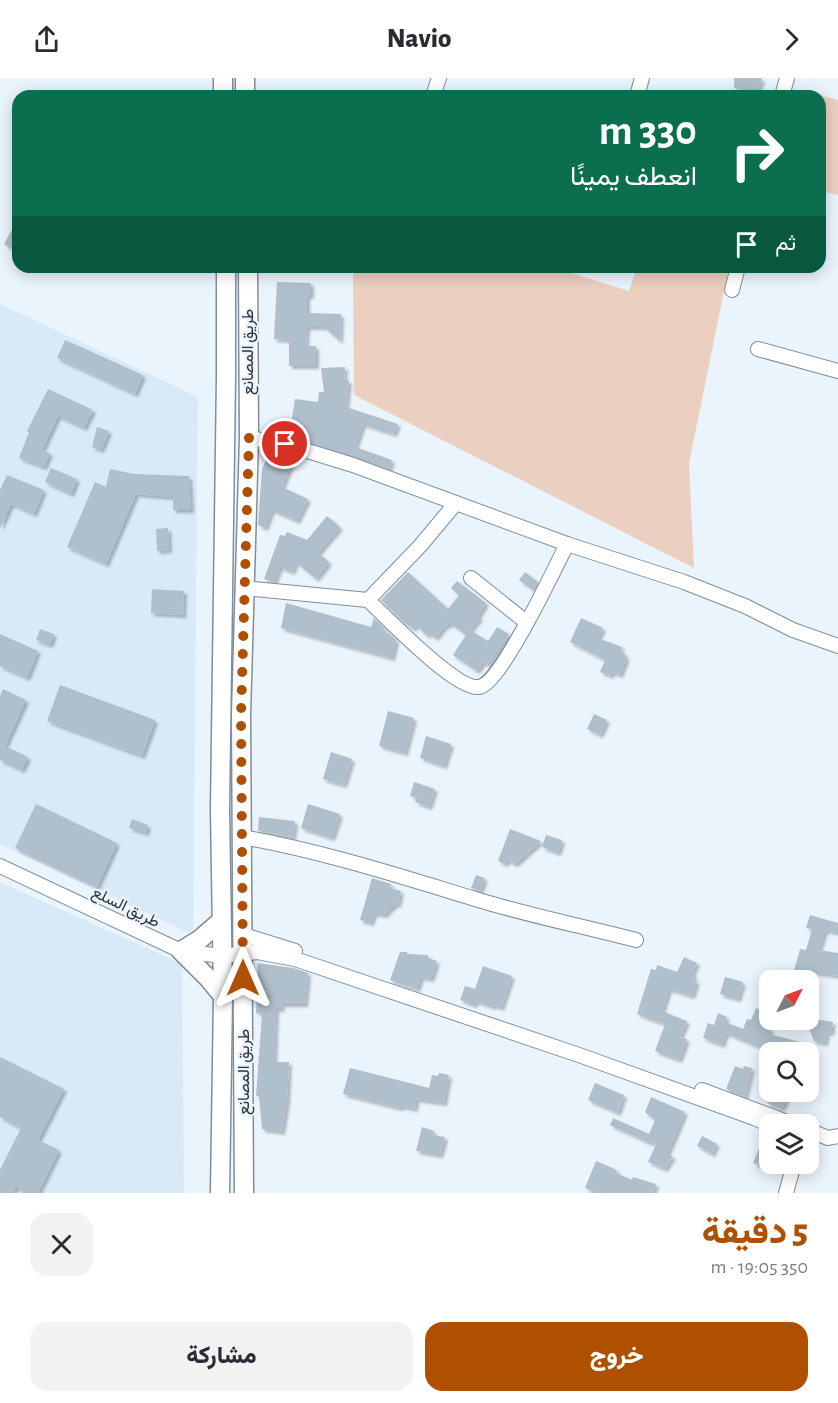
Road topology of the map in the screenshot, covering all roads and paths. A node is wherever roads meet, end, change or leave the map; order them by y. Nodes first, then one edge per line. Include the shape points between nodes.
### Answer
1 (226, 273) edge
2 (248, 273) edge
3 (736, 273) edge
4 (732, 290) dead end
5 (758, 349) dead end
6 (838, 371) edge
7 (249, 438) junction
8 (456, 503) junction
9 (567, 544) junction
10 (471, 578) dead end
11 (244, 588) junction
12 (368, 600) junction
13 (526, 622) junction
14 (838, 646) edge
15 (242, 837) junction
16 (0, 866) edge
17 (221, 921) junction
18 (244, 935) junction
19 (636, 940) dead end
20 (181, 951) junction
21 (243, 955) junction
22 (222, 956) junction
23 (223, 996) junction
24 (768, 1114) edge
25 (759, 1120) edge
26 (819, 1134) edge
27 (838, 1136) edge
28 (791, 1174) edge
29 (220, 1193) edge
30 (244, 1193) edge
31 (786, 1193) edge

1 - 17 main road, طريق المصانع
2 - 7 main road, طريق المصانع
3 - 4 street
5 - 6 street
7 - 8 street via 306,450
7 - 11 main road, طريق المصانع
8 - 9 street
8 - 12 street
9 - 13 street
9 - 14 street via 684,582
10 - 13 street
11 - 12 street
11 - 15 main road, طريق المصانع
12 - 13 street via 441,668 473,687 491,681
15 - 18 main road, طريق المصانع
15 - 19 street via 349,861 474,899
16 - 20 street, طريق السلع
17 - 20 main road
17 - 22 main road, طريق المصانع
18 - 21 main road, طريق المصانع
18 - 24 street
20 - 22 street, طريق السلع
20 - 23 main road
21 - 22 street, طريق السلع
21 - 25 street, طريق السلع via 264,953 313,964
21 - 30 main road, طريق المصانع
22 - 23 main road, طريق المصانع
23 - 29 main road, طريق المصانع
26 - 27 street
28 - 31 street

